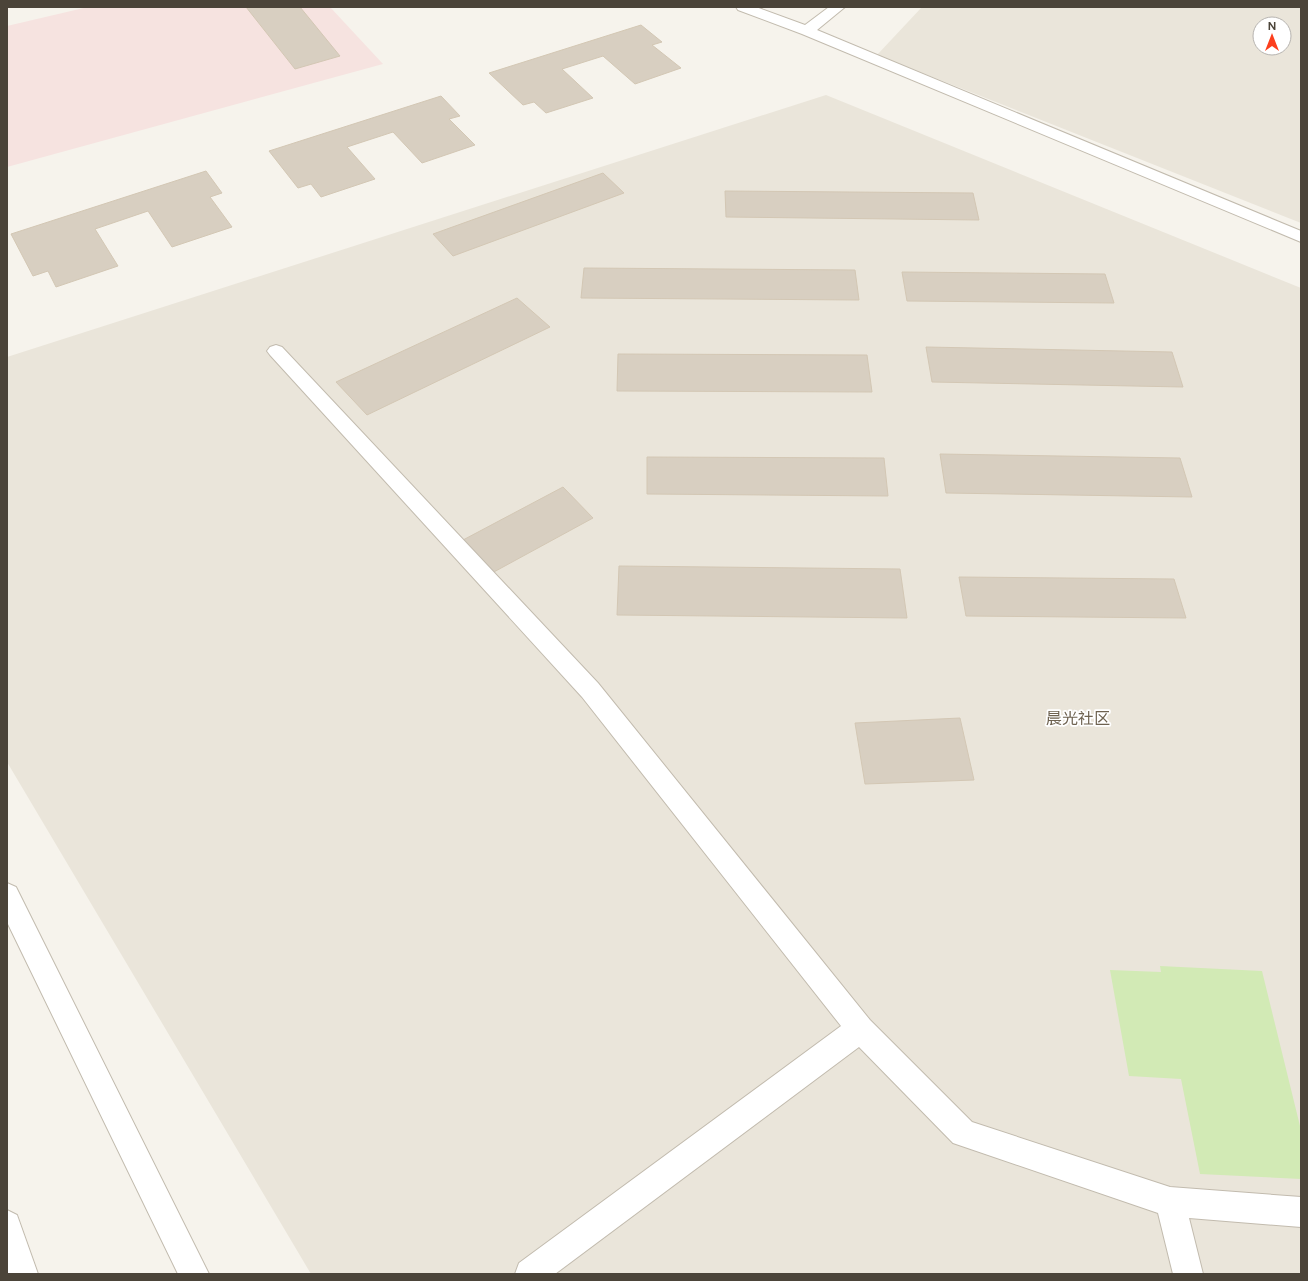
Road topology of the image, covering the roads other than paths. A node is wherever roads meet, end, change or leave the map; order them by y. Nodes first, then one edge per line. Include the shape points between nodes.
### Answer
1 (743, 7) edge
2 (838, 7) edge
3 (807, 31) junction
4 (1301, 237) edge
5 (276, 351) dead end
6 (7, 895) edge
7 (860, 1029) junction
8 (1170, 1202) junction
9 (1301, 1212) edge
10 (7, 1225) edge
11 (23, 1274) edge
12 (194, 1274) edge
13 (530, 1274) edge
14 (1188, 1274) edge

1 - 3 street
2 - 3 street
3 - 4 street
5 - 7 street via 590,690
6 - 12 street
7 - 8 street via 963,1133
7 - 13 street
8 - 9 street
8 - 14 street
10 - 11 street

